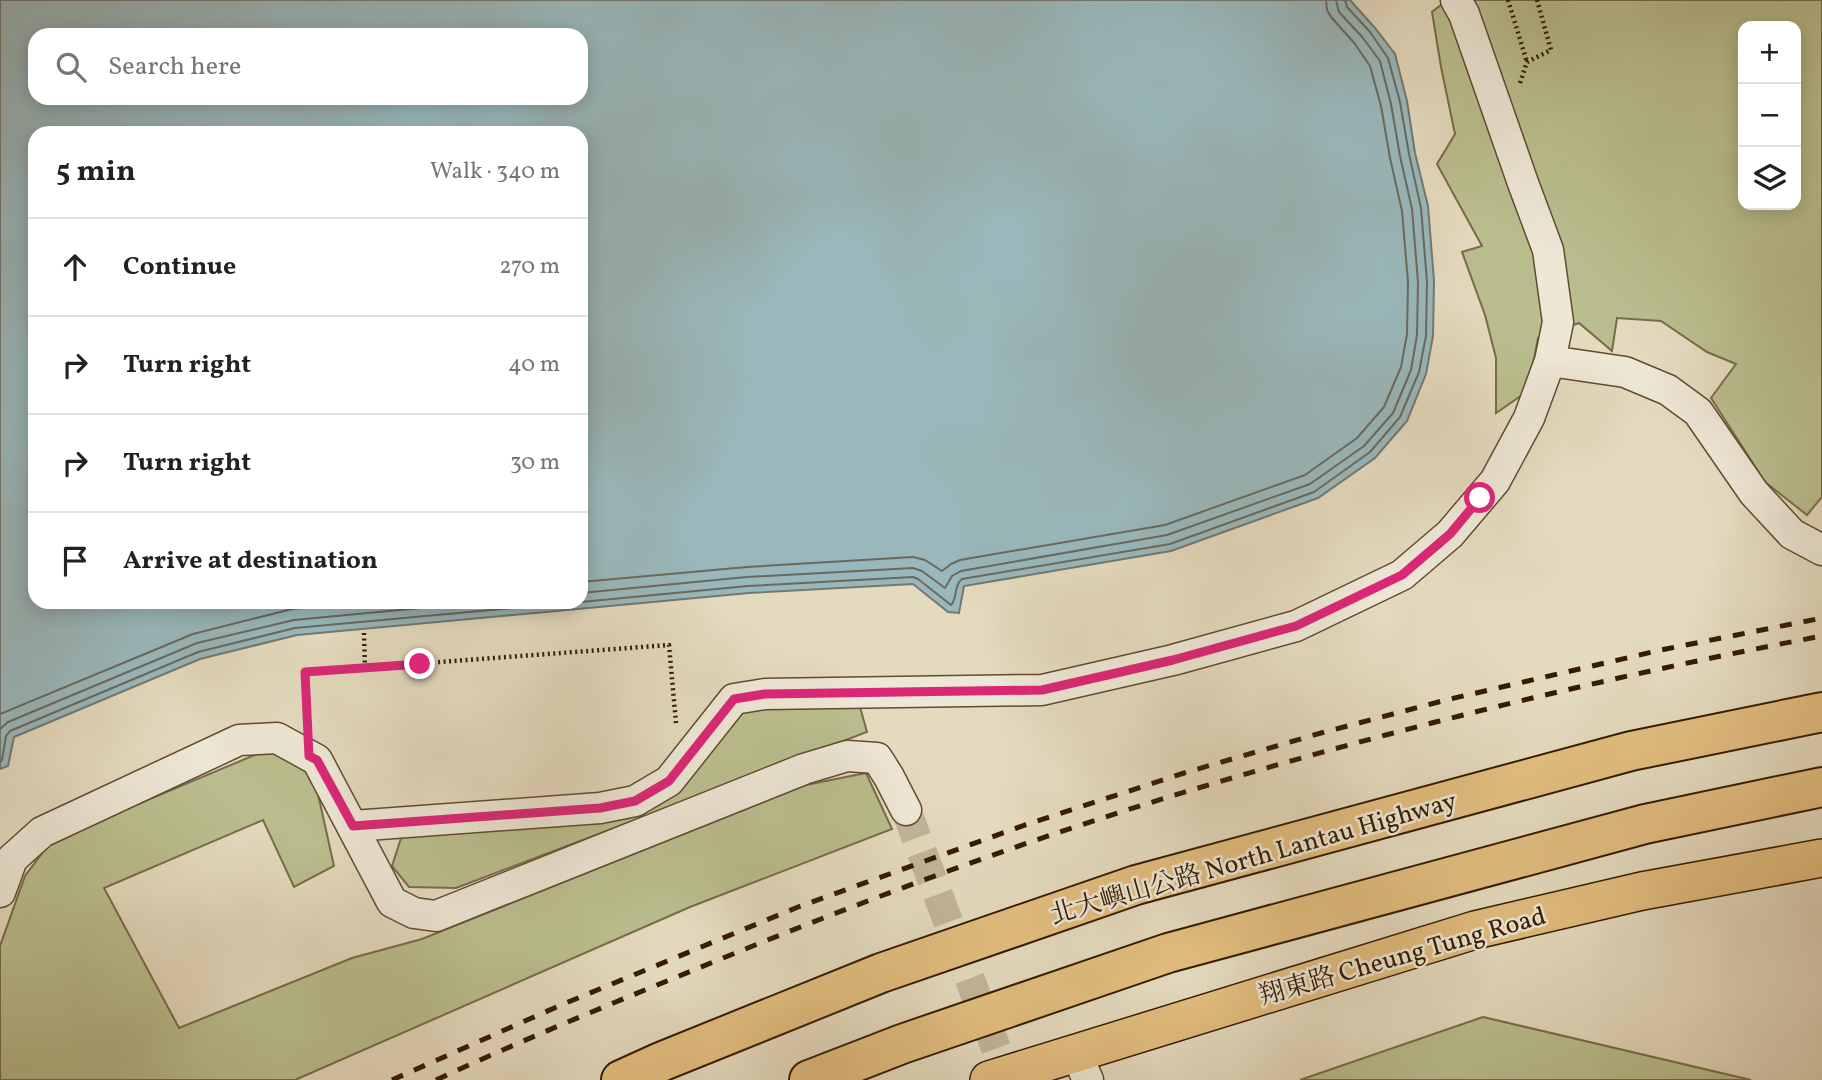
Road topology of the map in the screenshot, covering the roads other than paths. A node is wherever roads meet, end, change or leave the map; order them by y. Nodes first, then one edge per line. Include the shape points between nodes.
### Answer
1 (1455, 0) edge
2 (1550, 362) junction
3 (1822, 550) edge
4 (1822, 712) edge
5 (1822, 787) edge
6 (906, 810) tunnel mouth
7 (353, 826) junction
8 (1822, 858) edge
9 (0, 892) edge
10 (1082, 1066) edge
11 (621, 1080) edge
12 (809, 1080) edge
13 (989, 1080) edge

1 - 2 lane via 1464,14 1548,250 1558,323
2 - 3 lane via 1625,372 1668,390 1698,412 1754,493 1792,534
2 - 7 lane via 1529,418 1495,481 1450,534 1402,575 1296,626 1042,690 765,694 734,699 669,781 635,801 600,808
4 - 11 highway, 北大嶼山公路 North Lantau Highway via 1631,751 1136,885 881,973
5 - 12 highway via 1645,824 1168,953
6 - 7 lane via 877,758 847,756 436,916 393,902
7 - 9 lane via 317,760 276,738 239,740 42,832 12,859
8 - 10 main road, 翔東路 Cheung Tung Road via 1642,891 1475,930
10 - 13 main road, 翔東路 Cheung Tung Road

